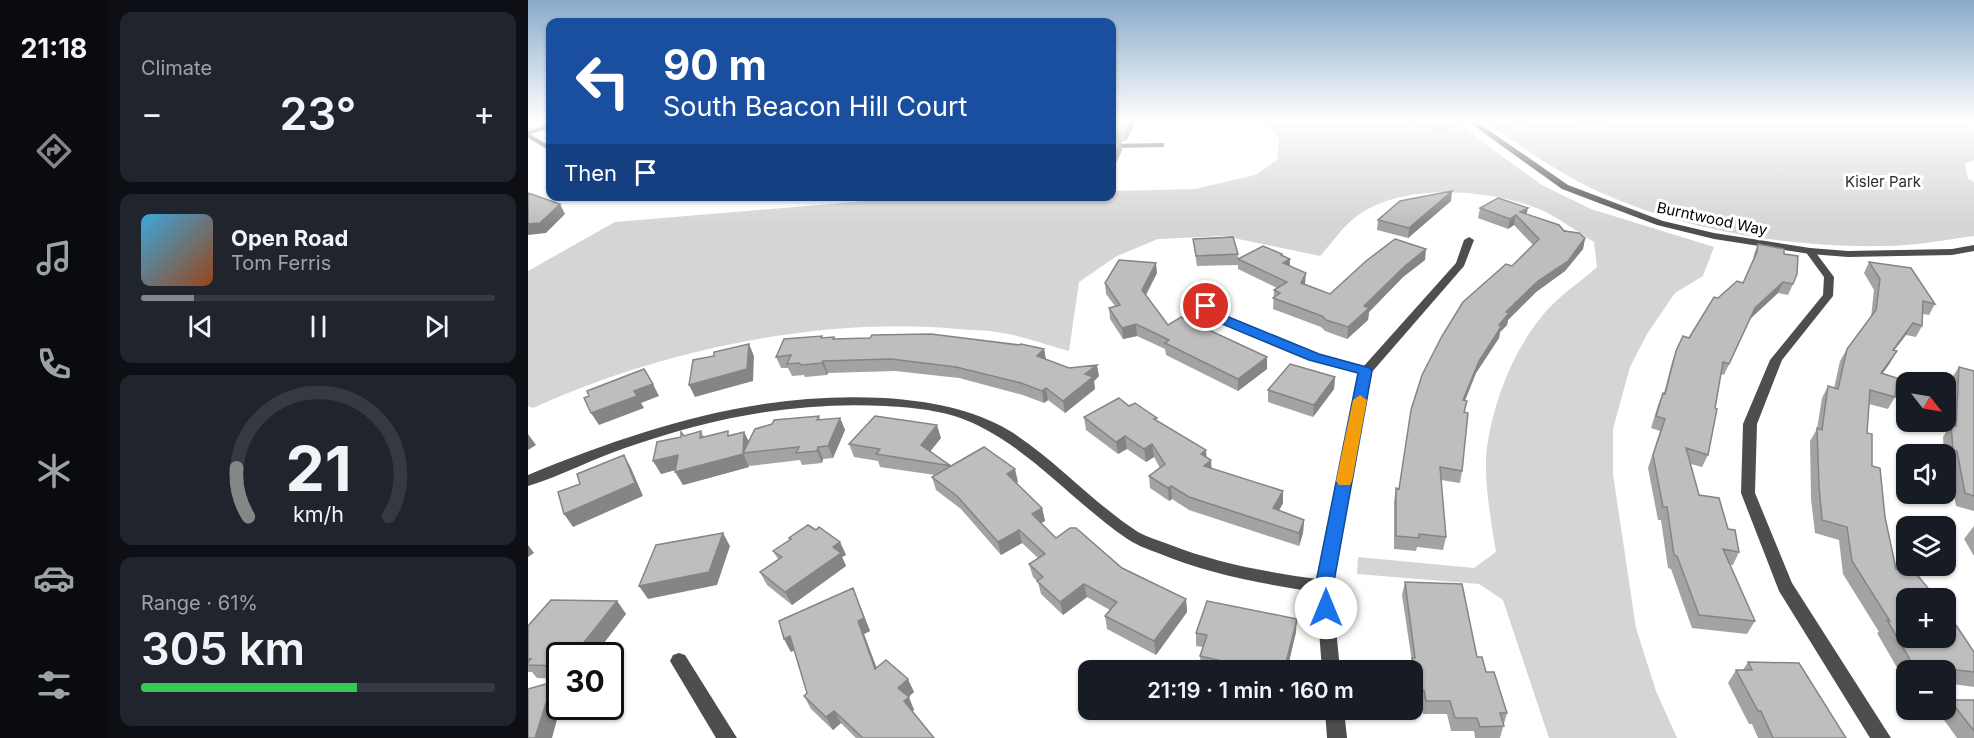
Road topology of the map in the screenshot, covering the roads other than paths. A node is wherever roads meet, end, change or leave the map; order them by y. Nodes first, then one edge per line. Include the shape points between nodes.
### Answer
1 (1518, 154) edge
2 (1469, 240) dead end
3 (1974, 248) edge
4 (1810, 251) junction
5 (1198, 297) dead end
6 (1366, 371) junction
7 (528, 481) edge
8 (1324, 587) junction
9 (1330, 660) edge
10 (679, 661) dead end
11 (1336, 720) edge
12 (727, 738) edge
13 (1337, 738) edge
14 (1881, 738) edge

1 - 4 street, Burntwood Way via 1565,187 1660,223
2 - 6 street via 1461,264
3 - 4 street, Burntwood Way via 1848,254
4 - 14 street via 1829,277 1828,296 1776,360 1750,424 1748,493 1785,586
5 - 6 street via 1214,316 1314,357
6 - 8 street
7 - 8 street via 601,450 663,430 757,408 838,399 942,408 985,423 1012,441 1133,536 1232,572
8 - 9 street
10 - 12 street
11 - 13 street

